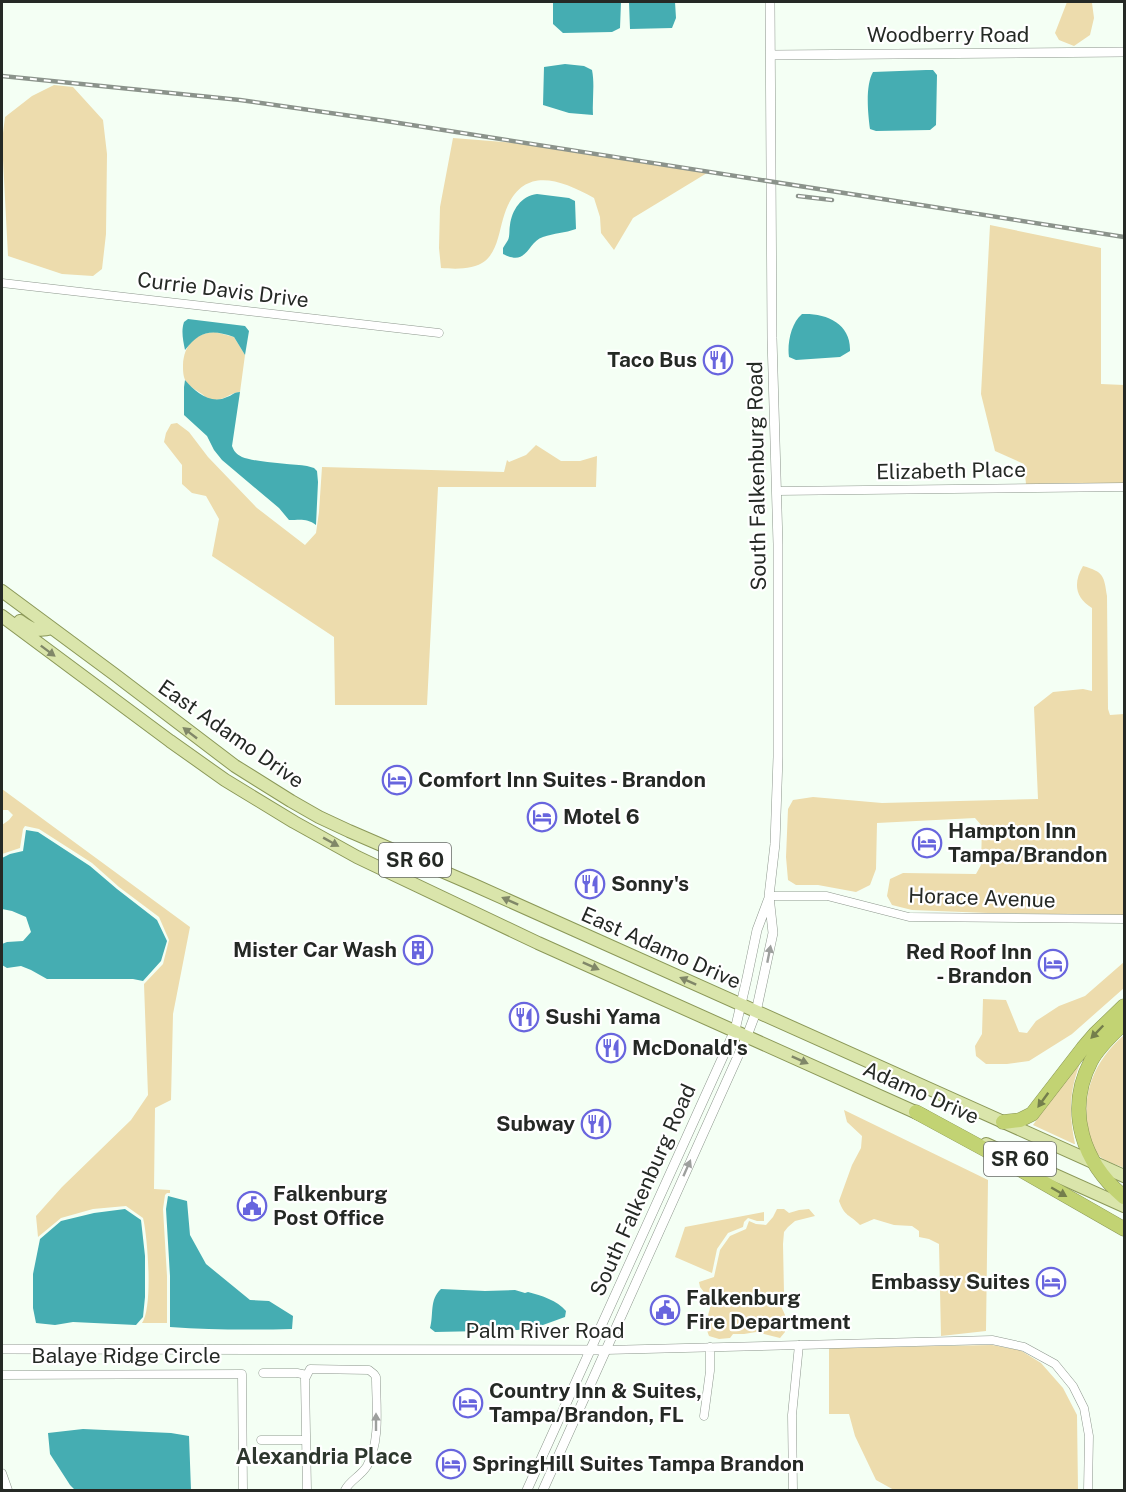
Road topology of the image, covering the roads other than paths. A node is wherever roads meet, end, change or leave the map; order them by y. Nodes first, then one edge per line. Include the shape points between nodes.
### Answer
1 (770, 2) edge
2 (1125, 52) edge
3 (772, 54) junction
4 (2, 283) edge
5 (439, 333) dead end
6 (1125, 487) edge
7 (777, 491) junction
8 (5, 596) edge
9 (3, 617) edge
10 (52, 628) junction
11 (123, 707) junction
12 (235, 766) junction
13 (225, 780) junction
14 (331, 823) junction
15 (770, 896) junction
16 (1125, 920) edge
17 (741, 1005) junction
18 (1125, 1006) edge
19 (756, 1011) junction
20 (1125, 1023) edge
21 (741, 1033) junction
22 (916, 1112) junction
23 (1003, 1122) junction
24 (1093, 1162) junction
25 (1125, 1176) edge
26 (1125, 1197) edge
27 (659, 1198) junction
28 (671, 1204) junction
29 (1125, 1206) edge
30 (1122, 1227) edge
31 (620, 1284) junction
32 (634, 1289) junction
33 (799, 1345) junction
34 (710, 1347) junction
35 (2, 1349) edge
36 (590, 1350) junction
37 (606, 1350) junction
38 (263, 1373) dead end
39 (2, 1375) edge
40 (308, 1375) junction
41 (704, 1416) dead end
42 (261, 1440) dead end
43 (306, 1440) junction
44 (2, 1473) edge
45 (8, 1491) edge
46 (243, 1491) edge
47 (307, 1491) edge
48 (345, 1491) edge
49 (527, 1491) edge
50 (543, 1491) edge
51 (793, 1491) edge
52 (1088, 1491) edge

1 - 3 street, South Falkenburg Road
2 - 3 street, Woodberry Road
3 - 7 street, South Falkenburg Road via 772,327
4 - 5 street, Currie Davis Drive
6 - 7 street, Elizabeth Place
7 - 15 street, South Falkenburg Road via 778,757
8 - 10 main road, East Adamo Drive / SR 60
9 - 10 main road via 14,617 36,630
9 -> 11 main road, SR 60
12 -> 10 main road, East Adamo Drive / SR 60
11 - 12 main road via 138,709 220,767
11 - 13 main road, SR 60
12 - 14 main road, East Adamo Drive / SR 60
13 - 14 main road via 240,782 312,824
13 -> 21 main road, SR 60 via 391,874
17 -> 14 main road, East Adamo Drive / SR 60
15 - 16 street, Horace Avenue via 827,896 909,916
15 - 17 street, South Falkenburg Road via 757,930
19 -> 15 street, South Falkenburg Road via 773,933
17 - 19 main road, Adamo Drive / SR 60
17 - 21 street, South Falkenburg Road
18 -> 23 highway via 1083,1047 1032,1114
19 - 21 street, South Falkenburg Road
19 - 23 main road, Adamo Drive / SR 60
20 - 24 highway via 1097,1052 1082,1088 1081,1129
21 -> 22 main road, Adamo Drive / SR 60
21 - 27 street, South Falkenburg Road
28 -> 21 street, South Falkenburg Road
22 - 29 main road, Adamo Drive / SR 60
22 -> 30 highway
23 - 24 main road, Adamo Drive / SR 60
24 - 25 main road, Adamo Drive / SR 60
24 - 26 highway
27 - 28 street
27 - 31 street, South Falkenburg Road
28 - 32 street, South Falkenburg Road
31 - 32 street
31 - 36 street, South Falkenburg Road
32 - 37 street, South Falkenburg Road
33 - 34 street, Palm River Road
33 - 51 street via 792,1415
33 - 52 street, Palm River Road via 992,1340 1024,1347 1055,1364 1084,1408 1089,1436
34 - 37 street, Palm River Road
34 - 41 street
35 - 36 street, Palm River Road
36 - 37 street, Palm River Road
36 - 49 street, South Falkenburg Road
37 - 50 street, South Falkenburg Road
38 - 40 street
39 - 46 street, Balaye Ridge Circle via 242,1374
40 - 43 street
48 -> 40 street via 364,1470 374,1449 376,1377 365,1370 310,1369
42 - 43 street
43 - 47 street
44 - 45 street

